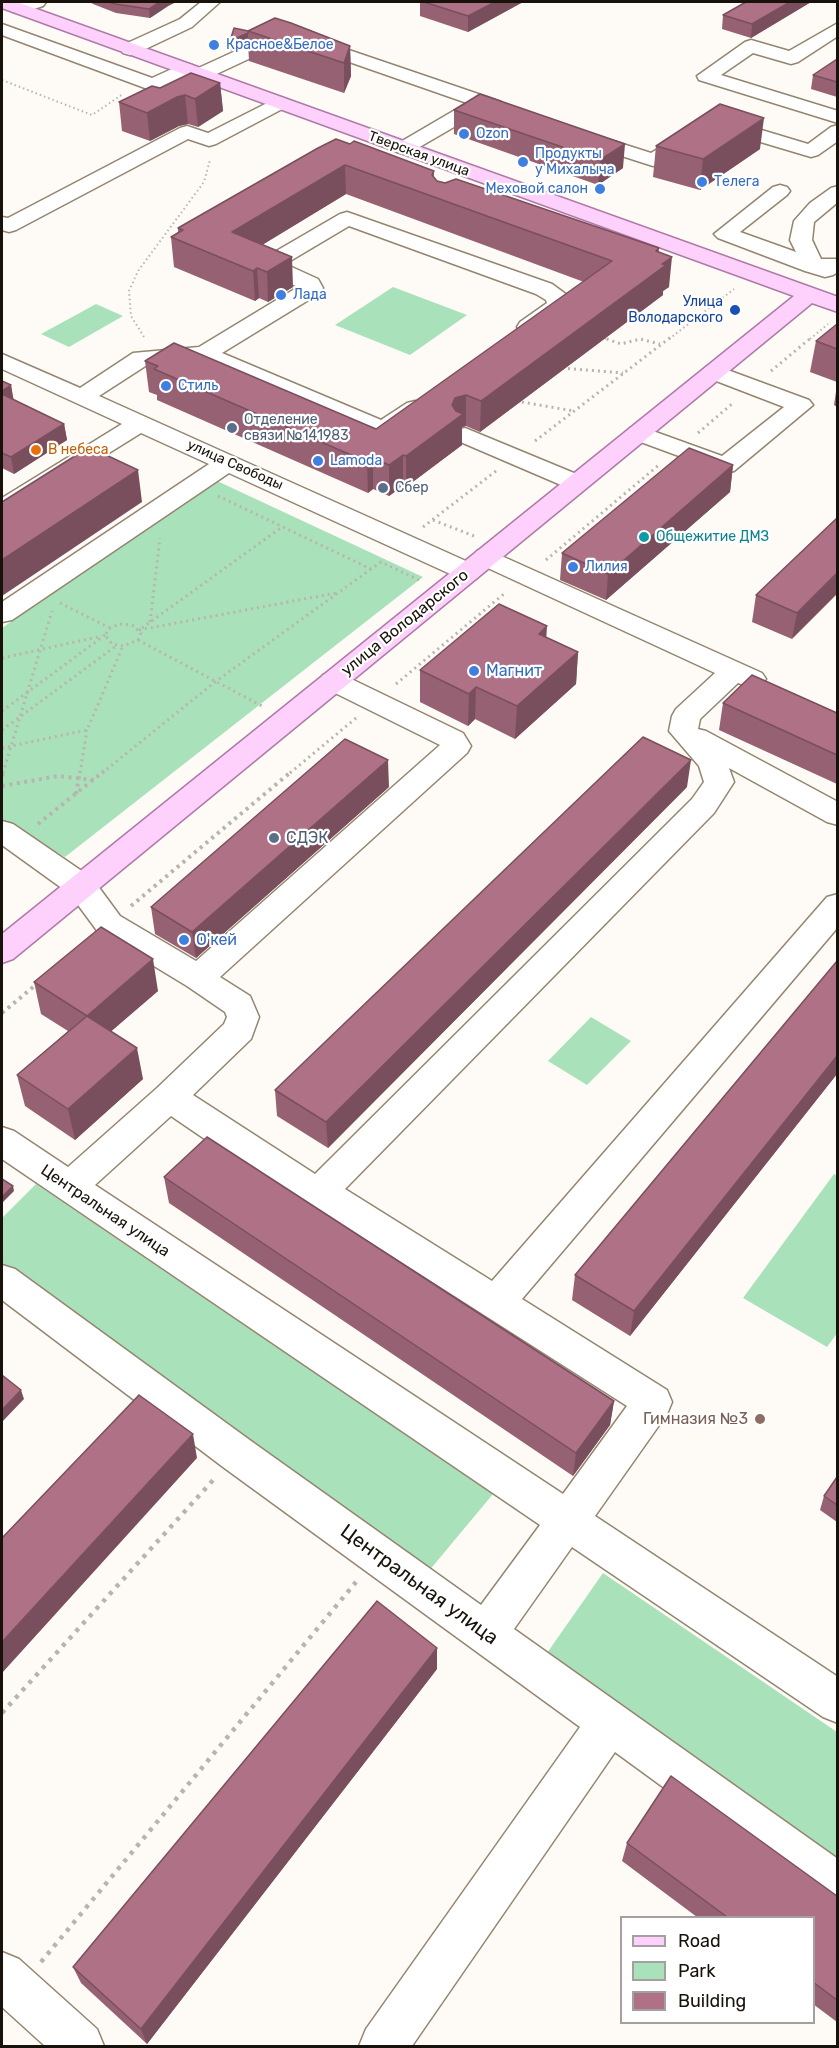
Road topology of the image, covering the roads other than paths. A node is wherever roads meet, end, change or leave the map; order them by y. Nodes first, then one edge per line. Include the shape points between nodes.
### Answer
1 (211, 2) edge
2 (19, 4) edge
3 (837, 28) edge
4 (2, 29) edge
5 (130, 49) junction
6 (193, 72) junction
7 (483, 102) junction
8 (279, 103) junction
9 (516, 114) edge
10 (837, 117) edge
11 (559, 129) edge
12 (837, 131) edge
13 (404, 148) junction
14 (487, 178) junction
15 (780, 191) dead end
16 (837, 192) edge
17 (463, 193) edge
18 (2, 222) edge
19 (837, 265) edge
20 (813, 266) junction
21 (837, 275) edge
22 (809, 294) junction
23 (834, 313) edge
24 (509, 341) edge
25 (204, 354) junction
26 (2, 361) edge
27 (714, 372) junction
28 (82, 396) junction
29 (423, 410) edge
30 (140, 423) junction
31 (639, 433) junction
32 (465, 435) edge
33 (228, 462) junction
34 (577, 483) junction
35 (2, 509) edge
36 (477, 565) junction
37 (2, 614) edge
38 (734, 671) junction
39 (333, 681) junction
40 (775, 690) edge
41 (683, 731) junction
42 (837, 815) edge
43 (10, 836) edge
44 (81, 886) junction
45 (837, 905) edge
46 (2, 951) edge
47 (198, 978) junction
48 (169, 1097) junction
49 (2, 1141) edge
50 (69, 1187) junction
51 (316, 1189) junction
52 (2, 1280) edge
53 (496, 1303) junction
54 (567, 1521) junction
55 (486, 1633) junction
56 (837, 1702) edge
57 (610, 1722) junction
58 (837, 1887) edge
59 (9, 1983) edge
60 (80, 2046) edge
61 (383, 2046) edge

1 - 5 street via 186,23
2 - 5 main road, Тверская улица
3 - 10 street via 792,58 751,46 706,76
4 - 6 street via 153,86
5 - 6 main road, Тверская улица
6 - 7 street via 281,37 293,36
6 - 8 main road, Тверская улица
7 - 9 street
7 - 13 street
8 - 13 main road, Тверская улица
8 - 18 street via 210,140 187,132 9,226
11 - 12 street via 653,160 715,122 811,151
13 - 14 main road, Тверская улица
14 - 17 street
14 - 22 main road, Тверская улица
15 - 20 street via 725,234
16 - 20 street via 804,221 801,240
19 - 20 street
20 - 21 street
22 - 23 main road, Тверская улица
22 - 27 main road, улица Володарского
24 - 25 street via 558,306 559,300 544,289 406,230 351,218 342,219 271,266 312,288
25 - 28 street via 141,358
25 - 29 street via 383,430
26 - 28 street, улица Свободы
27 - 31 main road, улица Володарского
27 - 31 street via 801,405 725,466
28 - 30 street, улица Свободы
30 - 33 street, улица Свободы
30 - 35 street
31 - 34 main road, улица Володарского
32 - 34 street
33 - 36 street, улица Свободы via 404,541
33 - 37 street
34 - 36 main road, улица Володарского
36 - 38 street, улица Свободы via 525,576
36 - 39 main road, улица Володарского
38 - 40 street, улица Свободы
38 - 41 street via 686,716
39 - 44 main road, улица Володарского
39 - 47 street via 453,740 457,746
41 - 42 street
41 - 51 street via 713,763 719,782 703,806 326,1187
43 - 44 street
44 - 46 main road, улица Володарского
44 - 47 street via 109,924
45 - 53 street
47 - 48 street via 238,1005 243,1017 239,1030
48 - 50 street
48 - 51 street via 297,1184
49 - 50 street, Центральная улица
50 - 54 street, Центральная улица
51 - 53 street
52 - 55 street, Центральная улица
53 - 54 street via 653,1402
54 - 55 street
54 - 56 street, Центральная улица
55 - 57 street, Центральная улица
57 - 58 street, Центральная улица
57 - 61 street
59 - 60 street

